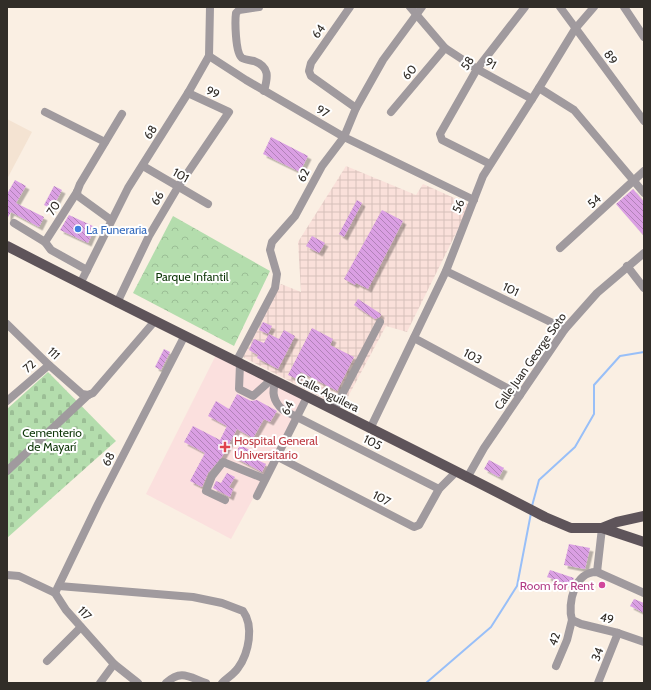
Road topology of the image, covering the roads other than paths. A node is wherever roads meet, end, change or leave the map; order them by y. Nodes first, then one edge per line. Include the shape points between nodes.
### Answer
1 (210, 7) edge
2 (259, 7) edge
3 (350, 7) edge
4 (525, 7) edge
5 (560, 7) edge
6 (594, 7) edge
7 (624, 7) edge
8 (416, 9) edge
9 (575, 29) junction
10 (644, 37) edge
11 (445, 48) junction
12 (209, 56) junction
13 (476, 69) junction
14 (539, 88) junction
15 (264, 91) junction
16 (188, 93) junction
17 (532, 99) junction
18 (356, 108) junction
19 (45, 112) dead end
20 (228, 112) joint
21 (391, 112) dead end
22 (122, 114) dead end
23 (644, 121) edge
24 (344, 137) junction
25 (106, 142) junction
26 (490, 164) junction
27 (143, 166) junction
28 (644, 171) edge
29 (634, 180) junction
30 (178, 187) junction
31 (77, 192) junction
32 (644, 193) edge
33 (474, 200) junction
34 (208, 204) dead end
35 (111, 220) junction
36 (14, 223) dead end
37 (46, 242) junction
38 (7, 246) edge
39 (560, 248) dead end
40 (644, 253) edge
41 (627, 266) junction
42 (87, 270) junction
43 (446, 271) junction
44 (80, 284) junction
45 (644, 288) edge
46 (116, 303) junction
47 (154, 322) junction
48 (380, 322) dead end
49 (7, 324) edge
50 (565, 329) junction
51 (184, 337) junction
52 (414, 338) junction
53 (238, 363) junction
54 (49, 365) junction
55 (274, 380) junction
56 (88, 395) junction
57 (520, 395) junction
58 (307, 397) junction
59 (7, 401) edge
60 (334, 410) junction
61 (296, 416) junction
62 (370, 429) junction
63 (276, 456) junction
64 (7, 471) edge
65 (456, 472) junction
66 (467, 478) junction
67 (264, 479) junction
68 (439, 489) junction
69 (257, 496) dead end
70 (225, 500) dead end
71 (644, 516) edge
72 (619, 522) junction
73 (602, 528) junction
74 (618, 534) junction
75 (644, 542) edge
76 (597, 572) junction
77 (7, 575) edge
78 (57, 590) junction
79 (644, 593) edge
80 (571, 616) junction
81 (81, 627) junction
82 (618, 633) junction
83 (644, 642) edge
84 (47, 661) dead end
85 (114, 664) junction
86 (556, 666) dead end
87 (100, 683) edge
88 (138, 683) edge
89 (166, 683) edge
90 (205, 683) edge
91 (222, 683) edge
92 (598, 683) edge

1 - 12 street
2 - 15 street via 236,12 235,26 238,54 263,66 267,71
3 - 18 street, 64 via 311,62 309,71 311,76
4 - 13 street, 58
5 - 9 street, 89
6 - 9 street, 56
7 - 10 street
8 - 11 street, 91
8 - 18 street, 62
9 - 14 street, 56
9 - 23 street, 89
11 - 13 street, 91
11 - 21 street, 60
12 - 15 street, 97
12 - 16 street, 68
13 - 17 street, 91
13 - 26 street, 58 via 440,138
14 - 17 street, 56
14 - 29 street via 574,110
15 - 24 street, 97
16 - 20 street, 99
16 - 27 street, 68
17 - 26 street, 56
18 - 24 street, 62
19 - 25 street
20 - 30 street, 66
22 - 25 street, 70
24 - 33 street, 97
24 - 53 street, 62 via 322,166 295,216 272,242 270,250 277,274 275,288
25 - 31 street, 70
26 - 33 street, 56
27 - 30 street, 101
27 - 35 street, 68
28 - 29 street, 54
29 - 32 street
29 - 39 street, 54
30 - 34 street, 101
30 - 46 street, 66 via 149,236
31 - 35 street via 78,196
31 - 37 street, 70
33 - 43 street, 56
35 - 42 street, 68
36 - 37 street
37 - 42 street via 51,250
38 - 44 main road, Calle Aguilera
40 - 41 street, Calle Juan George Soto
41 - 45 street
41 - 50 street, Calle Juan George Soto
42 - 44 street, 68
43 - 50 street, 101
43 - 52 street, 56
44 - 46 main road, Calle Aguilera
46 - 47 main road, Calle Aguilera
47 - 51 main road, Calle Aguilera
47 - 56 street via 93,393
48 - 60 street
49 - 54 street, 111
50 - 57 street, Calle Juan George Soto
51 - 53 main road, Calle Aguilera
51 - 78 street, 68
52 - 57 street, 103
52 - 62 street, 56
53 - 55 main road, Calle Aguilera
53 - 55 street via 239,389 253,396
54 - 56 street, 111 via 82,394
54 - 59 street, 72
55 - 58 main road, Calle Aguilera
55 - 61 street, 105 via 275,402 283,410
56 - 64 street
57 - 66 street, Calle Juan George Soto
58 - 60 main road, Calle Aguilera
58 - 61 street, 64
60 - 62 main road, Calle Aguilera
61 - 63 street, 64
61 - 68 street, 105
62 - 65 main road, Calle Aguilera
63 - 67 street, 64
63 - 68 street, 107 via 414,527 421,523
65 - 66 main road, Calle Aguilera
65 - 68 street, 107
66 - 73 main road, Calle Aguilera via 571,528
67 - 69 street, 64
67 - 70 street via 223,462 212,476 206,491
71 - 72 main road
72 - 73 main road
72 - 74 main road via 616,529
73 - 74 main road, Calle Aguilera
73 - 76 street
74 - 75 main road, Calle Aguilera
76 - 79 street
76 - 80 street, 42 via 585,575 578,584 571,597
77 - 78 street via 19,576
78 - 81 street, 117 via 66,610
78 - 91 street via 193,597 222,603 243,611 249,623 246,654 238,669
80 - 82 street, 49 via 581,624
80 - 86 street, 42 via 567,640
81 - 84 street
81 - 85 street, 117
82 - 83 street, 49
82 - 92 street, 34
85 - 87 street
85 - 88 street, 117
89 - 90 street via 174,676 185,675

